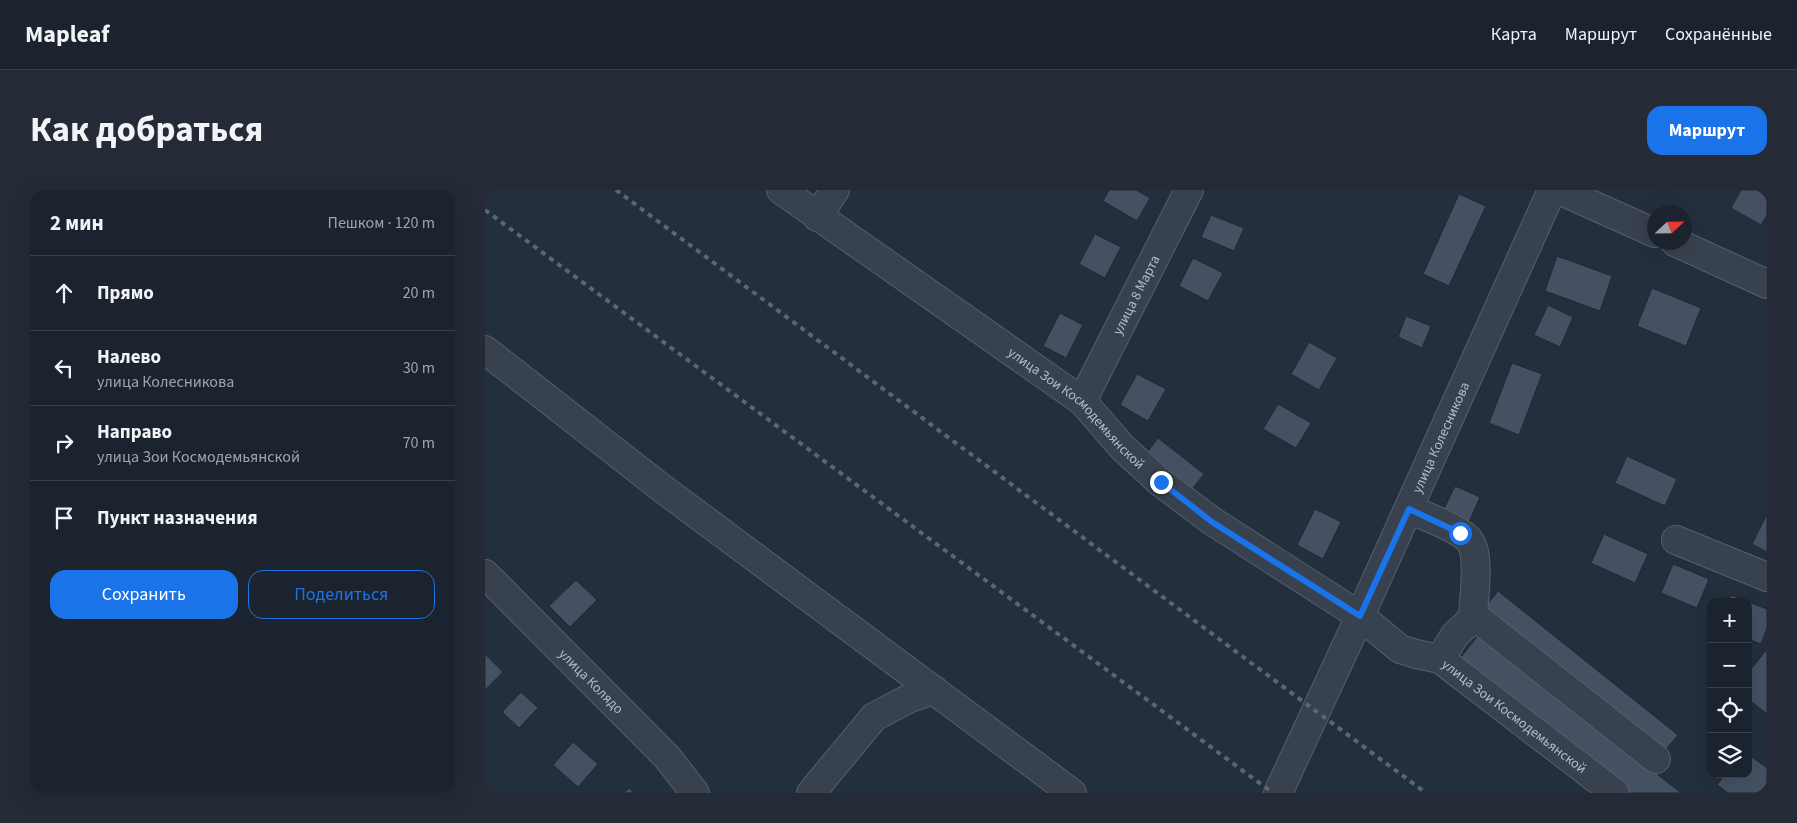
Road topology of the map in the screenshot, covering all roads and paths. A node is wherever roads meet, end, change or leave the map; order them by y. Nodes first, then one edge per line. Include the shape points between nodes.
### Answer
1 (781, 190) edge
2 (835, 190) edge
3 (1189, 190) edge
4 (1552, 190) edge
5 (1559, 190) edge
6 (817, 216) junction
7 (1647, 229) edge
8 (1692, 250) edge
9 (1767, 284) edge
10 (485, 350) edge
11 (1082, 401) junction
12 (1409, 509) junction
13 (1677, 540) dead end
14 (485, 574) edge
15 (1767, 577) edge
16 (1473, 614) junction
17 (1360, 616) junction
18 (1441, 659) junction
19 (934, 690) junction
20 (1656, 760) dead end
21 (695, 793) edge
22 (811, 793) edge
23 (1072, 793) edge
24 (1278, 793) edge
25 (1615, 793) edge

1 - 6 street, улица Зои Космодемьянской
2 - 6 street
3 - 11 street, улица 8 Марта
4 - 12 street, улица Колесникова
5 - 7 street
6 - 11 street, улица Зои Космодемьянской
8 - 9 street
10 - 19 street via 663,489
11 - 17 street, улица Зои Космодемьянской via 1123,448 1212,522
12 - 16 street via 1469,539 1475,563
12 - 17 street, улица Колесникова
13 - 15 street
14 - 21 street, улица Колядо via 667,758
16 - 18 street
16 - 20 street
17 - 18 street, улица Зои Космодемьянской via 1400,649
17 - 24 street, улица Колесникова
18 - 25 street, улица Зои Космодемьянской
19 - 22 street via 910,698 874,717
19 - 23 street

